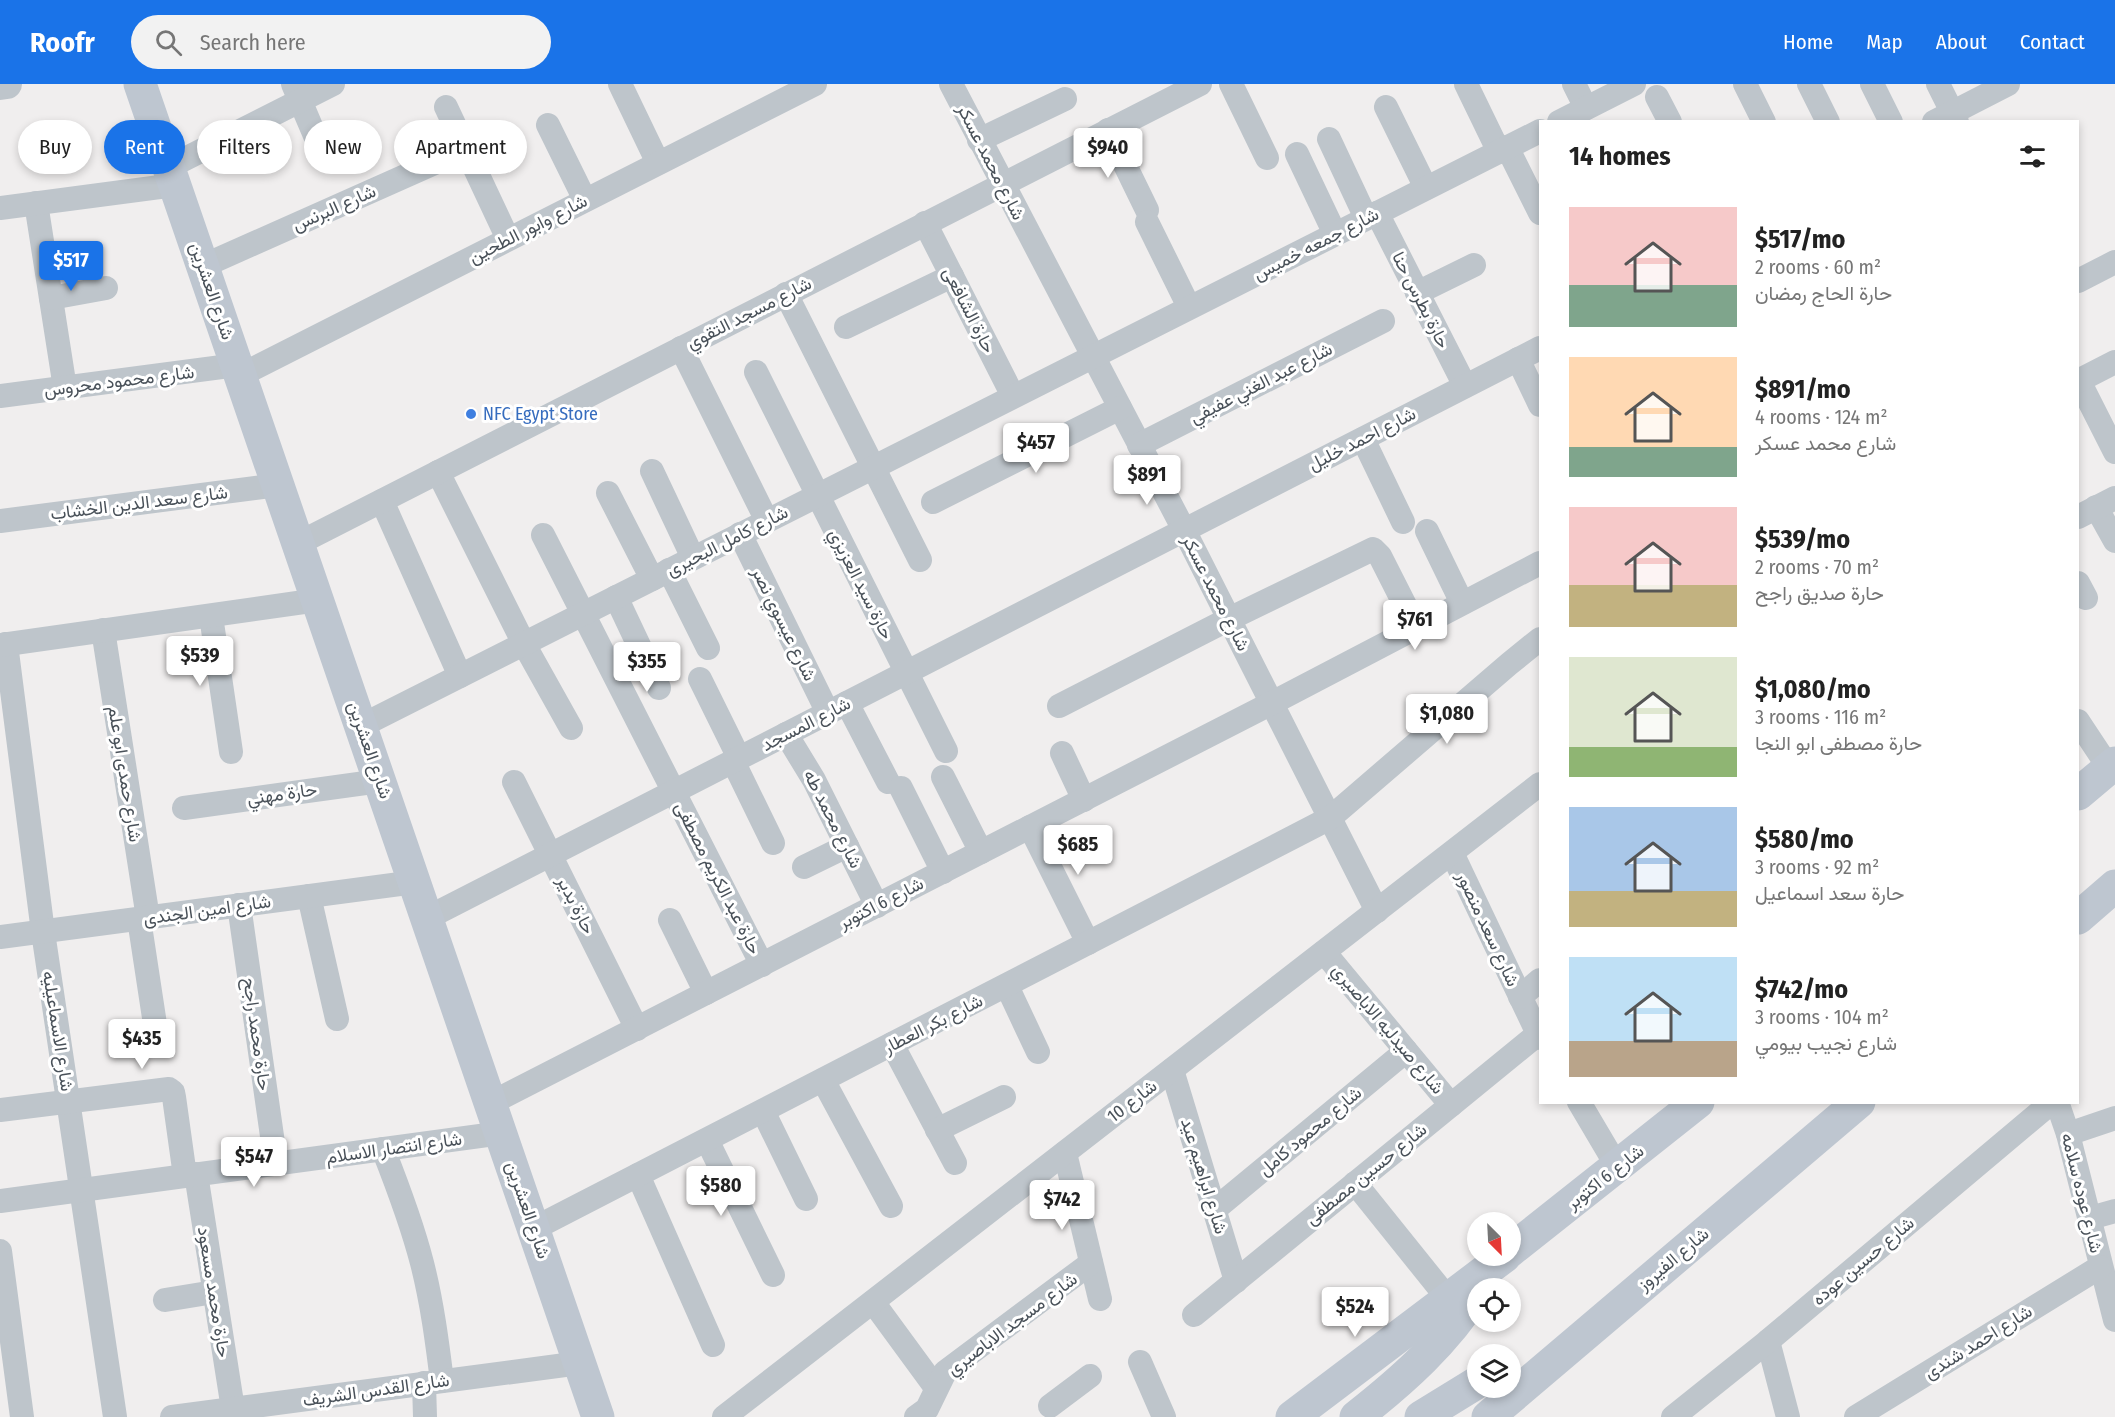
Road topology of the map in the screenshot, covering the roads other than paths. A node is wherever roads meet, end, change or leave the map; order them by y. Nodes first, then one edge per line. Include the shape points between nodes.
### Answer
1 (7, 84) edge
2 (140, 84) edge
3 (333, 84) edge
4 (620, 84) edge
5 (815, 84) edge
6 (951, 84) edge
7 (1200, 84) edge
8 (1231, 84) edge
9 (1466, 84) edge
10 (1574, 84) edge
11 (1634, 84) edge
12 (1745, 84) edge
13 (1809, 84) edge
14 (1872, 84) edge
15 (1938, 84) edge
16 (2008, 84) edge
17 (0, 85) edge
18 (296, 92) edge
19 (1160, 93) edge
20 (1657, 97) dead end
21 (1065, 99) dead end
22 (446, 107) dead end
23 (1386, 107) dead end
24 (1586, 108) junction
25 (1948, 118) edge
26 (308, 120) edge
27 (452, 120) edge
28 (1563, 120) edge
29 (1669, 120) edge
30 (1763, 120) edge
31 (1827, 120) edge
32 (1891, 120) edge
33 (548, 125) dead end
34 (1108, 130) junction
35 (1539, 132) edge
36 (1329, 139) dead end
37 (979, 140) junction
38 (1503, 150) junction
39 (1297, 154) dead end
40 (1267, 158) dead end
41 (658, 163) junction
42 (412, 174) edge
43 (477, 174) edge
44 (172, 176) junction
45 (1002, 184) junction
46 (1426, 188) junction
47 (585, 200) junction
48 (36, 203) junction
49 (0, 208) edge
50 (1539, 211) edge
51 (1372, 216) junction
52 (925, 223) junction
53 (1335, 234) junction
54 (508, 239) junction
55 (2115, 262) edge
56 (1474, 265) dead end
57 (203, 266) junction
58 (952, 276) junction
59 (2079, 280) edge
60 (106, 288) dead end
61 (1417, 293) junction
62 (786, 294) junction
63 (51, 298) junction
64 (1189, 308) junction
65 (1383, 321) dead end
66 (846, 327) dead end
67 (681, 348) junction
68 (1539, 348) edge
69 (1092, 356) junction
70 (1518, 359) junction
71 (2115, 362) edge
72 (239, 370) junction
73 (756, 372) dead end
74 (2079, 380) edge
75 (2079, 382) edge
76 (1465, 386) junction
77 (65, 388) junction
78 (0, 396) edge
79 (1013, 396) junction
80 (1539, 403) edge
81 (1120, 408) junction
82 (1363, 439) junction
83 (1139, 445) junction
84 (2115, 452) edge
85 (873, 467) junction
86 (652, 471) dead end
87 (438, 472) junction
88 (278, 485) junction
89 (608, 494) dead end
90 (817, 495) junction
91 (382, 501) junction
92 (933, 502) dead end
93 (2096, 507) edge
94 (0, 521) edge
95 (767, 521) junction
96 (1403, 522) dead end
97 (1184, 530) junction
98 (1427, 531) dead end
99 (740, 534) junction
100 (543, 535) dead end
101 (2115, 541) edge
102 (298, 543) junction
103 (693, 558) junction
104 (921, 560) dead end
105 (1539, 564) edge
106 (661, 574) junction
107 (616, 597) junction
108 (318, 600) junction
109 (1462, 603) junction
110 (583, 614) junction
111 (211, 616) junction
112 (1229, 619) junction
113 (1416, 627) junction
114 (103, 630) junction
115 (1539, 640) edge
116 (3, 644) edge
117 (524, 644) junction
118 (708, 648) dead end
119 (906, 673) junction
120 (460, 676) junction
121 (700, 679) dead end
122 (659, 688) dead end
123 (1272, 703) junction
124 (1059, 706) dead end
125 (837, 708) junction
126 (2079, 722) edge
127 (361, 726) junction
128 (571, 728) dead end
129 (786, 734) junction
130 (946, 751) dead end
131 (231, 752) dead end
132 (1062, 753) dead end
133 (736, 760) junction
134 (2112, 766) edge
135 (943, 777) dead end
136 (380, 781) junction
137 (514, 782) dead end
138 (1539, 785) edge
139 (674, 792) junction
140 (2079, 793) edge
141 (1084, 800) junction
142 (184, 808) dead end
143 (1330, 818) junction
144 (1030, 827) junction
145 (773, 843) dead end
146 (847, 846) junction
147 (981, 852) junction
148 (1452, 853) junction
149 (550, 855) junction
150 (804, 867) dead end
151 (943, 872) junction
152 (415, 882) junction
153 (2115, 886) edge
154 (309, 896) junction
155 (238, 905) junction
156 (877, 906) junction
157 (1377, 911) junction
158 (2079, 917) edge
159 (143, 918) junction
160 (427, 918) junction
161 (670, 920) dead end
162 (43, 932) junction
163 (0, 937) edge
164 (1088, 944) junction
165 (1324, 952) junction
166 (762, 965) junction
167 (1539, 981) edge
168 (1007, 986) junction
169 (706, 993) junction
170 (1520, 997) junction
171 (337, 1019) dead end
172 (638, 1029) junction
173 (1539, 1036) edge
174 (158, 1044) dead end
175 (892, 1044) junction
176 (1406, 1051) junction
177 (1038, 1052) dead end
178 (1172, 1070) junction
179 (823, 1080) junction
180 (1004, 1096) dead end
181 (68, 1101) junction
182 (1580, 1104) edge
183 (1696, 1104) edge
184 (1857, 1104) edge
185 (2050, 1104) edge
186 (2059, 1104) edge
187 (1451, 1105) junction
188 (0, 1110) edge
189 (763, 1111) junction
190 (496, 1118) junction
191 (2115, 1118) edge
192 (937, 1130) junction
193 (2068, 1134) junction
194 (707, 1140) junction
195 (383, 1149) junction
196 (1065, 1153) junction
197 (955, 1163) dead end
198 (276, 1164) junction
199 (1618, 1167) junction
200 (190, 1175) junction
201 (638, 1175) junction
202 (1355, 1183) junction
203 (81, 1190) junction
204 (806, 1200) dead end
205 (0, 1201) edge
206 (891, 1206) dead end
207 (1214, 1210) junction
208 (2115, 1211) edge
209 (2090, 1218) junction
210 (535, 1228) junction
211 (0, 1251) edge
212 (1091, 1263) junction
213 (2100, 1267) junction
214 (773, 1275) dead end
215 (1486, 1275) edge
216 (1236, 1281) junction
217 (214, 1292) junction
218 (1100, 1299) dead end
219 (165, 1300) dead end
220 (873, 1302) junction
221 (1194, 1315) dead end
222 (2115, 1320) edge
223 (1768, 1341) junction
224 (713, 1345) dead end
225 (1570, 1347) junction
226 (7, 1354) edge
227 (1140, 1362) dead end
228 (580, 1363) junction
229 (1521, 1363) edge
230 (1090, 1376) dead end
231 (433, 1382) junction
232 (1467, 1389) edge
233 (928, 1408) edge
234 (298, 1409) edge
235 (219, 1413) edge
236 (1047, 1414) edge
237 (22, 1417) edge
238 (115, 1417) edge
239 (172, 1417) edge
240 (425, 1417) edge
241 (598, 1417) edge
242 (724, 1417) edge
243 (1164, 1417) edge
244 (1292, 1417) edge
245 (1356, 1417) edge
246 (1420, 1417) edge
247 (1488, 1417) edge
248 (1673, 1417) edge
249 (1788, 1417) edge
250 (1856, 1417) edge

1 - 17 street
2 - 44 main road, شارع العشرين
3 - 18 street
4 - 41 street
5 - 41 street, شارع وابور الطحين
6 - 37 street, شارع محمد عسكر
7 - 19 street, شارع مسجد التقوي
8 - 40 street
9 - 38 street
10 - 24 street
11 - 24 street
12 - 30 street
13 - 31 street
14 - 32 street
15 - 25 street
16 - 25 street
18 - 26 street
18 - 44 street
19 - 34 street, شارع مسجد التقوي
20 - 29 street
21 - 37 street
22 - 27 street
23 - 46 street
24 - 28 street
33 - 47 street
34 - 45 street, شارع مسجد التقوي
34 - 64 street
35 - 38 street, شارع جمعه خميس
36 - 51 street, حارة بطرس حنا
37 - 45 street, شارع محمد عسكر
38 - 46 street, شارع جمعه خميس
38 - 50 street
39 - 53 street
41 - 47 street, شارع وابور الطحين
42 - 57 street, شارع البرنس
43 - 54 street
44 - 48 street
44 - 57 main road, شارع العشرين
45 - 52 street, شارع مسجد التقوي
45 - 69 street, شارع محمد عسكر
46 - 51 street, شارع جمعه خميس
47 - 54 street, شارع وابور الطحين
48 - 49 street
48 - 63 street
51 - 53 street, شارع جمعه خميس
51 - 61 street, حارة بطرس حنا
52 - 58 street, حارة الشافعى
52 - 62 street, شارع مسجد التقوي
53 - 64 street, شارع جمعه خميس
54 - 72 street, شارع وابور الطحين
55 - 59 street
56 - 61 street
57 - 72 main road, شارع العشرين
58 - 66 street
58 - 79 street, حارة الشافعى
60 - 63 street
61 - 76 street, حارة بطرس حنا
62 - 67 street, شارع مسجد التقوي
62 - 85 street
63 - 77 street
64 - 69 street, شارع جمعه خميس
65 - 83 street, شارع عبد الغني عفيفي
67 - 87 street, شارع مسجد التقوي
67 - 95 street
68 - 70 street, شارع احمد خليل
69 - 79 street, شارع كامل البحيرى
69 - 81 street, شارع محمد عسكر
70 - 76 street, شارع احمد خليل
70 - 80 street
71 - 74 street
72 - 77 street, شارع محمود محروس
72 - 88 main road, شارع العشرين
73 - 90 street, حارة سيد العزيزي
75 - 84 street
76 - 82 street, شارع احمد خليل
77 - 78 street, شارع محمود محروس
79 - 85 street, شارع كامل البحيرى
81 - 83 street, شارع محمد عسكر
81 - 92 street
82 - 96 street
82 - 97 street, شارع احمد خليل
83 - 97 street, شارع محمد عسكر
85 - 90 street, شارع كامل البحيرى
85 - 104 street
86 - 103 street
87 - 91 street, شارع مسجد التقوي
87 - 117 street
88 - 94 street, شارع سعد الدين الخشاب
88 - 102 main road, شارع العشرين
89 - 106 street
90 - 95 street, شارع كامل البحيرى
90 - 119 street, حارة سيد العزيزي
91 - 102 street, شارع مسجد التقوي
91 - 120 street
93 - 101 street
95 - 99 street, شارع كامل البحيرى
97 - 112 street, شارع محمد عسكر
97 - 119 street, شارع المسجد
98 - 109 street
99 - 103 street, شارع كامل البحيرى
99 - 125 street, شارع عيسوي نصر
100 - 110 street, حارة عبد الكريم مصطفى
102 - 108 main road, شارع العشرين
103 - 106 street, شارع كامل البحيرى
105 - 109 street, شارع 6 اكتوبر
106 - 107 street, شارع كامل البحيرى
106 - 118 street
107 - 110 street, شارع كامل البحيرى
107 - 122 street
108 - 111 street
108 - 127 main road, شارع العشرين
109 - 113 street, شارع 6 اكتوبر
110 - 117 street, شارع كامل البحيرى
110 - 139 street, حارة عبد الكريم مصطفى
111 - 114 street
111 - 131 street
112 - 113 street via 1373,549
112 - 123 street, شارع محمد عسكر
112 - 124 street
113 - 123 street, شارع 6 اكتوبر
114 - 116 street
114 - 159 street, شارع حمدى ابو علم
115 - 143 street, شارع بكر العطار
116 - 162 street, شارع الاسماعيليه
117 - 120 street, شارع كامل البحيرى
117 - 128 street
119 - 125 street, شارع المسجد
119 - 130 street, حارة سيد العزيزي
120 - 127 street, شارع كامل البحيرى
121 - 133 street
123 - 141 street, شارع 6 اكتوبر
123 - 143 street, شارع محمد عسكر
125 - 129 street, شارع المسجد
125 - 151 street, شارع عيسوي نصر via 894,785
126 - 134 street
127 - 136 main road, شارع العشرين
129 - 133 street, شارع المسجد
129 - 146 street, شارع محمد طه
132 - 141 street
133 - 139 street, شارع المسجد
133 - 145 street
134 - 140 main road
135 - 147 street
136 - 142 street, حارة مهني
136 - 152 main road, شارع العشرين
137 - 149 street, حارة بدير
138 - 148 street, شارع 10
139 - 149 street, شارع المسجد
139 - 166 street, حارة عبد الكريم مصطفى
141 - 144 street, شارع 6 اكتوبر
143 - 157 street, شارع محمد عسكر
143 - 164 street, شارع بكر العطار
144 - 147 street, شارع 6 اكتوبر
144 - 164 street
146 - 150 street
146 - 156 street, شارع محمد طه
147 - 151 street, شارع 6 اكتوبر
148 - 157 street, شارع 10
148 - 170 street, شارع سعد منصور
149 - 160 street, شارع المسجد
149 - 172 street, حارة بدير
151 - 156 street, شارع 6 اكتوبر
152 - 154 street, شارع امين الجندى
152 - 160 main road, شارع العشرين
153 - 158 main road
154 - 155 street, شارع امين الجندى
154 - 171 street
155 - 159 street, شارع امين الجندى
155 - 198 street, حارة محمد راجح
156 - 166 street, شارع 6 اكتوبر
157 - 165 street, شارع 10
159 - 162 street, شارع امين الجندى
159 - 174 street, شارع حمدى ابو علم
160 - 190 main road, شارع العشرين
161 - 169 street
162 - 163 street, شارع امين الجندى
162 - 181 street, شارع الاسماعيليه
164 - 168 street, شارع بكر العطار
165 - 176 street, شارع صيدليه الاباصيري
165 - 178 street, شارع 10
166 - 169 street, شارع 6 اكتوبر
167 - 170 street
168 - 175 street, شارع بكر العطار
168 - 177 street
169 - 172 street, شارع 6 اكتوبر
170 - 173 street, شارع سعد منصور
172 - 190 street, شارع 6 اكتوبر
173 - 187 street, شارع حسين مصطفى
175 - 179 street, شارع بكر العطار
175 - 192 street
176 - 187 street, شارع صيدليه الاباصيري
176 - 207 street, شارع محمود كامل
178 - 196 street, شارع 10
178 - 207 street, شارع ابراهيم عيد
179 - 189 street, شارع بكر العطار
179 - 206 street
180 - 192 street
181 - 188 street
181 - 200 street, حارة محمد مسعود via 169,1089 173,1092
181 - 203 street, شارع الاسماعيليه
182 - 199 street
183 - 199 main road, شارع 6 اكتوبر
184 - 225 main road, شارع الفيروز
185 - 223 street, شارع حسين عوده
186 - 193 street, شارع عوده سلامه
187 - 202 street, شارع حسين مصطفى
189 - 194 street, شارع بكر العطار
189 - 204 street
190 - 195 street, شارع انتصار الاسلام
190 - 210 main road, شارع العشرين
191 - 193 street
192 - 197 street
193 - 209 street, شارع عوده سلامه
194 - 201 street, شارع بكر العطار
194 - 214 street
195 - 198 street, شارع انتصار الاسلام
195 - 231 street via 422,1263 434,1322
196 - 212 street
196 - 220 street, شارع 10
198 - 200 street, شارع انتصار الاسلام
199 - 215 main road, شارع 6 اكتوبر
200 - 203 street, شارع انتصار الاسلام
200 - 217 street, حارة محمد مسعود
201 - 210 street, شارع بكر العطار
201 - 224 street
202 - 215 street
202 - 216 street, شارع حسين مصطفى
203 - 205 street, شارع انتصار الاسلام
203 - 238 street, شارع الاسماعيليه
207 - 216 street, شارع ابراهيم عيد
208 - 209 street
209 - 213 street, شارع عوده سلامه
210 - 228 main road, شارع العشرين
211 - 226 street
212 - 218 street
212 - 233 street, شارع مسجد الاباصيري via 945,1372
213 - 222 street, شارع عوده سلامه
213 - 250 street, شارع احمد شندى
215 - 244 main road, شارع 6 اكتوبر
215 - 245 main road via 1438,1345 1403,1380
216 - 221 street, شارع حسين مصطفى
217 - 219 street
217 - 235 street, حارة محمد مسعود
220 - 233 street
220 - 242 street, شارع 10
223 - 248 street, شارع حسين عوده
223 - 249 street
225 - 229 main road
225 - 247 main road, شارع الفيروز
226 - 237 street
227 - 243 street
228 - 231 street, شارع القدس الشريف
228 - 241 main road, شارع العشرين
230 - 236 street
231 - 234 street, شارع القدس الشريف
231 - 240 street
232 - 246 main road
234 - 235 street, شارع القدس الشريف
235 - 239 street, شارع القدس الشريف

